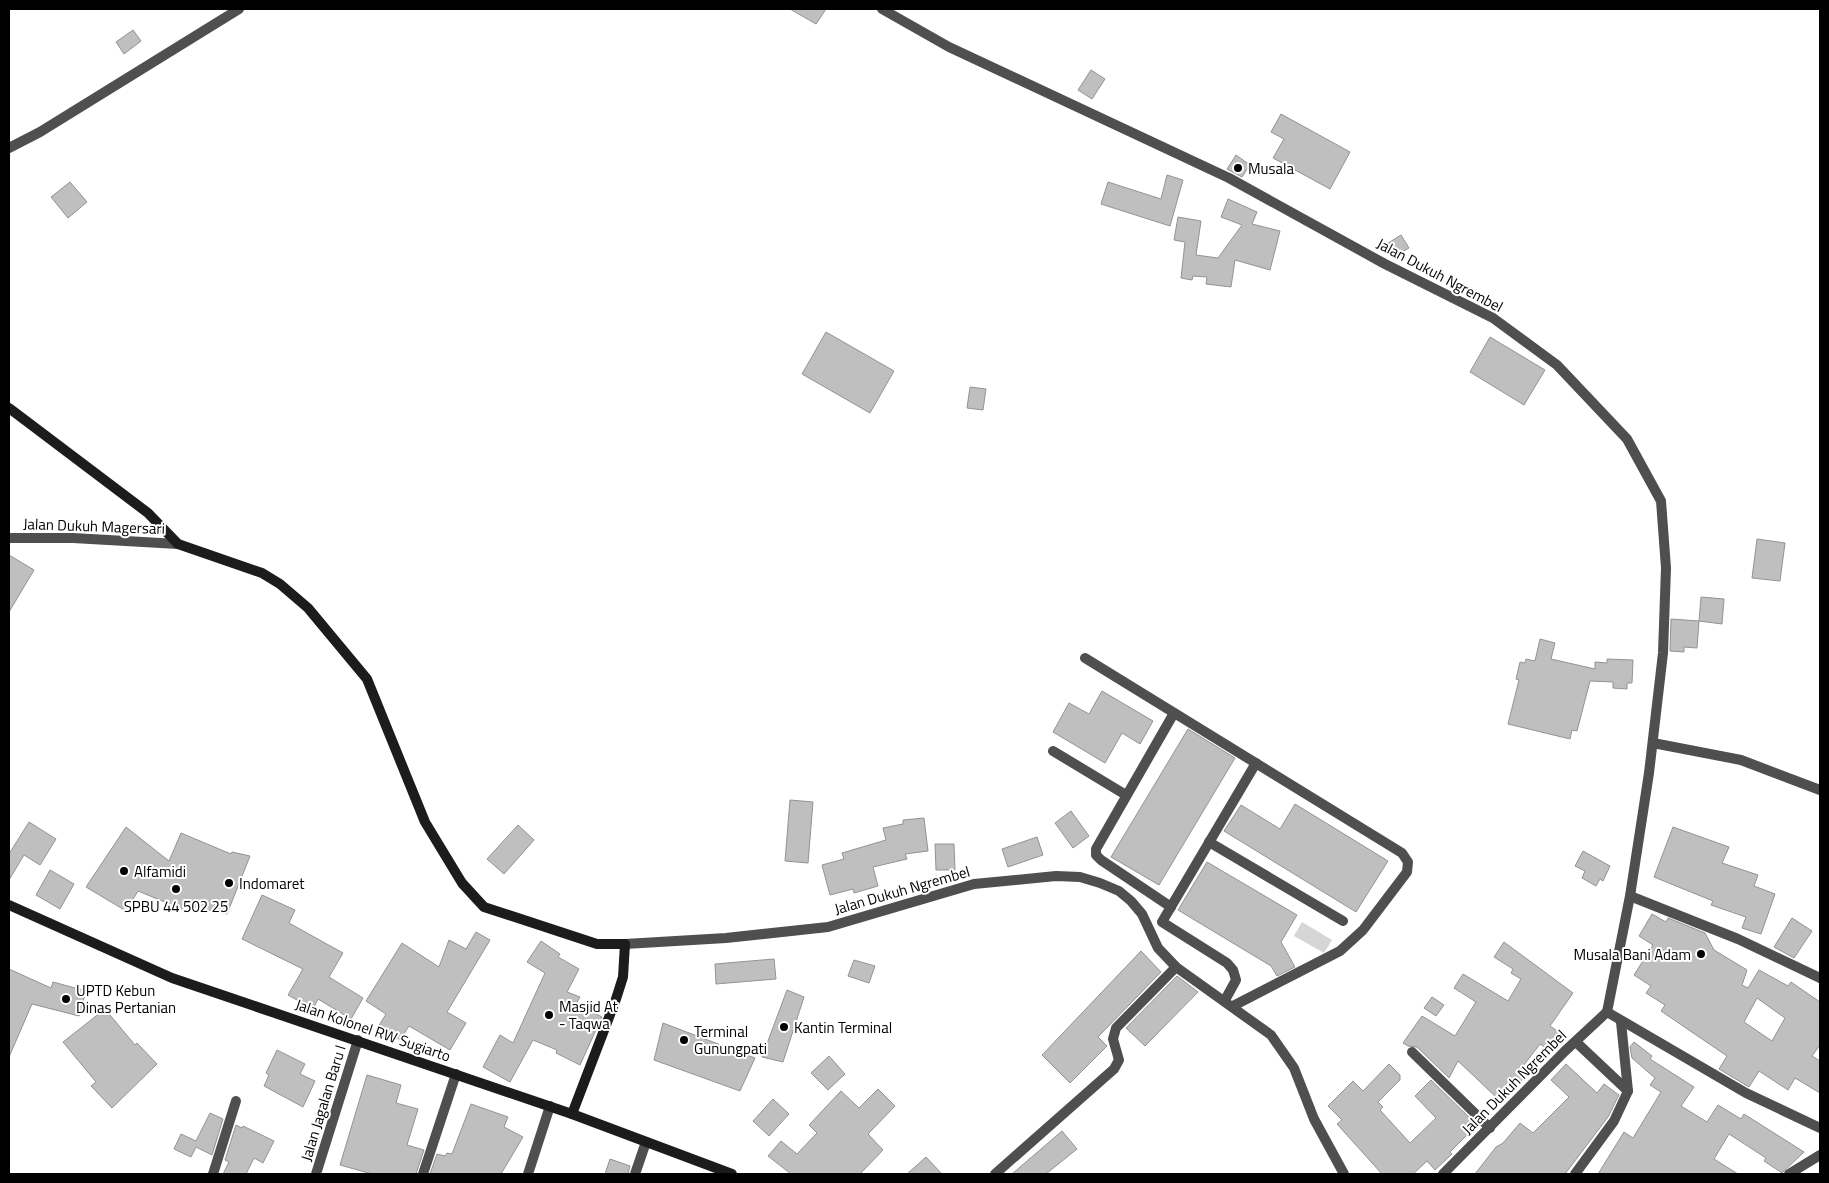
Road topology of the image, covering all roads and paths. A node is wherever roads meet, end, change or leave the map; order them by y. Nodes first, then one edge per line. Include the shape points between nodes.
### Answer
1 (239, 9) edge
2 (882, 9) edge
3 (9, 148) edge
4 (9, 408) edge
5 (9, 538) edge
6 (178, 544) junction
7 (1085, 658) dead end
8 (1174, 713) junction
9 (1653, 743) junction
10 (1053, 751) dead end
11 (1256, 763) junction
12 (1820, 790) edge
13 (1126, 795) junction
14 (1209, 842) junction
15 (1630, 896) junction
16 (9, 905) edge
17 (1171, 907) junction
18 (1344, 922) dead end
19 (625, 944) junction
20 (1176, 967) junction
21 (1820, 978) edge
22 (1229, 1003) junction
23 (1607, 1012) junction
24 (1621, 1022) junction
25 (358, 1040) junction
26 (1576, 1042) junction
27 (1412, 1052) dead end
28 (456, 1074) junction
29 (1628, 1091) junction
30 (236, 1101) dead end
31 (550, 1106) junction
32 (572, 1114) junction
33 (1490, 1128) junction
34 (1820, 1128) edge
35 (646, 1142) junction
36 (1820, 1155) edge
37 (213, 1174) edge
38 (316, 1174) edge
39 (422, 1174) edge
40 (528, 1174) edge
41 (635, 1174) edge
42 (732, 1174) edge
43 (995, 1174) edge
44 (1344, 1174) edge
45 (1443, 1174) edge
46 (1575, 1174) edge
47 (1789, 1174) edge

1 - 3 street
2 - 9 street, Jalan Dukuh Ngrembel via 949,47 1229,178 1385,264 1493,318 1557,365 1627,439 1661,502 1666,568 1663,653
4 - 6 street via 148,513
5 - 6 street, Jalan Dukuh Magersari
6 - 19 street via 262,573 308,608 367,679 425,822 462,883 484,906 597,944
7 - 8 street
8 - 11 street
8 - 13 street
9 - 12 street via 1741,760
9 - 15 street, Jalan Dukuh Ngrembel
10 - 13 street
11 - 14 street
11 - 22 street via 1402,853 1408,862 1407,872 1358,935 1340,951
13 - 17 street via 1096,849 1096,855
14 - 17 street
14 - 18 street
15 - 21 street via 1738,939
15 - 23 street, Jalan Dukuh Ngrembel
16 - 25 street, Jalan Kolonel RW Sugiarto via 172,978
17 - 22 street via 1162,922 1233,970 1236,980
19 - 20 street, Jalan Dukuh Ngrembel via 828,927 974,884 1056,876 1080,877 1119,891 1142,914 1158,948
19 - 32 street via 623,977
20 - 22 street, Jalan Dukuh Ngrembel
20 - 43 street via 1116,1028 1113,1039 1119,1060 1114,1070
22 - 44 street, Jalan Dukuh Ngrembel via 1271,1035 1294,1068 1314,1119
23 - 24 street
23 - 26 street, Jalan Dukuh Ngrembel
24 - 29 street
24 - 34 street via 1746,1093
25 - 28 street, Jalan Kolonel RW Sugiarto
25 - 38 street, Jalan Jagalan Baru I
26 - 29 street
26 - 33 street, Jalan Dukuh Ngrembel
27 - 33 street
28 - 31 street, Jalan Kolonel RW Sugiarto
28 - 39 street
29 - 46 street via 1614,1121
30 - 37 street
31 - 32 street, Jalan Kolonel RW Sugiarto
31 - 40 street
32 - 35 street, Jalan Kolonel RW Sugiarto
33 - 45 street, Jalan Dukuh Ngrembel
35 - 41 street
35 - 42 street, Jalan Kolonel RW Sugiarto
36 - 47 street

